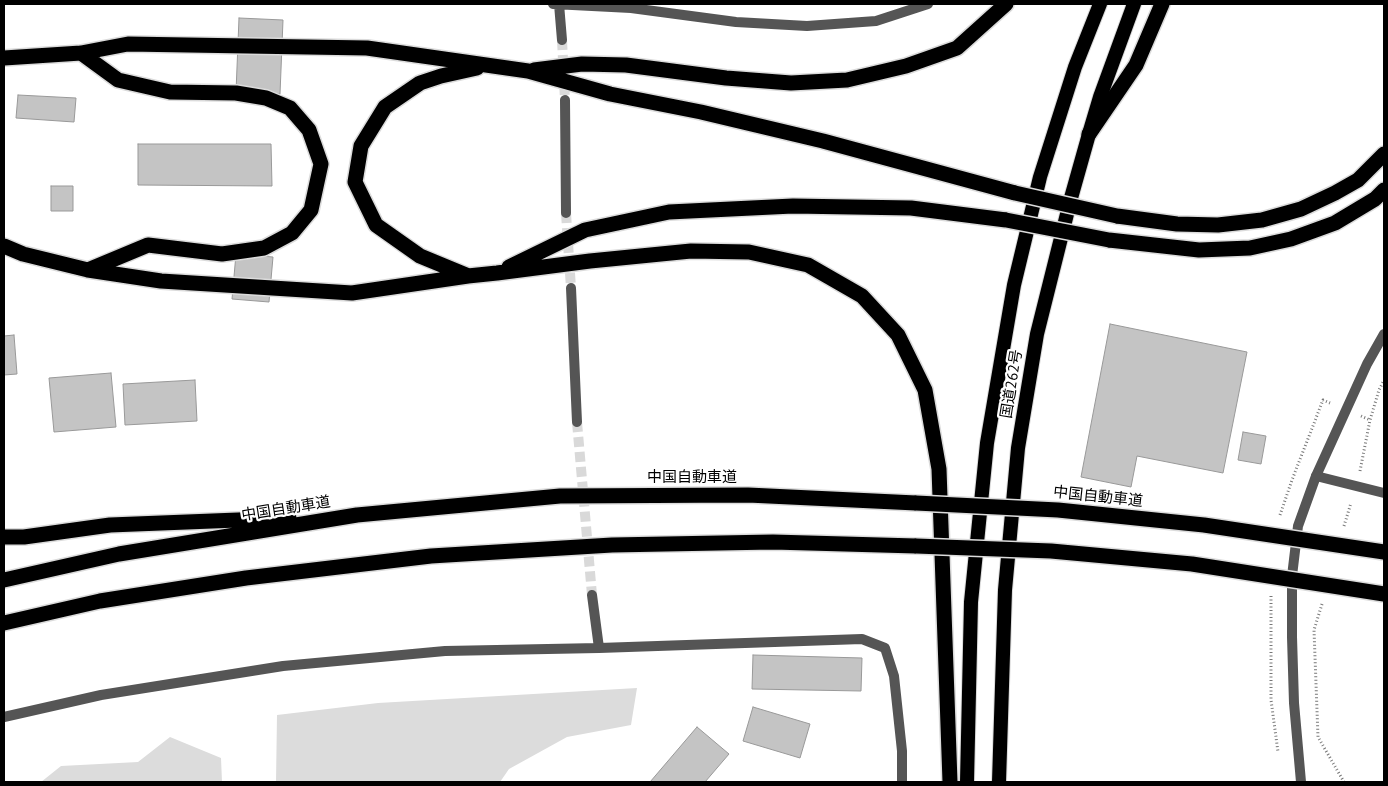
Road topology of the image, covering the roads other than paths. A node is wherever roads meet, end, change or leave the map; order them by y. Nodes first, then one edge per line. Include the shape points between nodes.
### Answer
1 (556, 4) edge
2 (928, 4) edge
3 (1006, 4) edge
4 (1100, 4) edge
5 (1134, 4) edge
6 (1162, 4) edge
7 (562, 40) tunnel mouth
8 (81, 53) junction
9 (4, 58) edge
10 (488, 66) junction
11 (528, 71) junction
12 (565, 100) tunnel mouth
13 (1089, 134) junction
14 (1384, 154) edge
15 (1384, 190) edge
16 (566, 213) tunnel mouth
17 (4, 246) edge
18 (4, 251) edge
19 (24, 254) junction
20 (88, 270) junction
21 (497, 273) junction
22 (468, 276) junction
23 (571, 288) tunnel mouth
24 (1384, 334) edge
25 (577, 422) tunnel mouth
26 (1316, 476) junction
27 (1384, 492) edge
28 (358, 515) junction
29 (4, 537) edge
30 (1384, 552) edge
31 (4, 580) edge
32 (1384, 594) edge
33 (592, 595) tunnel mouth
34 (100, 601) junction
35 (4, 624) edge
36 (4, 633) edge
37 (598, 648) junction
38 (4, 717) edge
39 (902, 782) edge
40 (950, 782) edge
41 (967, 782) edge
42 (999, 782) edge
43 (1301, 782) edge

1 - 2 street via 631,8 736,22 806,26 876,21
1 - 7 street
3 - 11 highway via 957,48 906,66 847,80 791,83 626,65 582,64
4 - 41 highway, 国道262号 via 1075,67 1040,177 1014,285 992,413 971,602
5 - 13 highway, 国道262号
6 - 13 highway via 1136,65
8 - 9 highway
8 - 10 highway via 128,44 367,48
8 - 20 highway via 118,80 170,92 259,96 290,108 309,130 321,164 312,210 292,233 264,248 222,254 148,245
10 - 11 highway
10 - 22 highway via 420,83 385,107 361,146 355,182 376,225 420,256
11 - 14 highway, bridge via 610,94 823,141 1015,193 1117,216 1177,224 1218,225 1262,220 1301,209 1358,180
12 - 16 street
13 - 42 highway, 国道262号 via 1037,334 1018,448 1005,590
15 - 21 highway, bridge via 1335,223 1291,239 1250,248 1199,250 1110,240 1006,220 901,208 793,206 669,212 585,230
17 - 19 highway
18 - 19 highway
19 - 20 highway
20 - 22 highway via 161,281 352,293
21 - 22 highway
21 - 40 highway via 691,251 749,252 808,265 862,296 898,335 925,390 939,469
23 - 25 street
24 - 26 street
26 - 27 street
26 - 43 street via 1298,526 1292,576 1294,703
28 - 29 highway via 110,525
28 - 30 highway, 中国自動車道, bridge via 560,496 748,495 1058,510 1204,525
28 - 31 highway, 中国自動車道 via 119,554
32 - 34 highway, bridge via 1192,564 1051,551 773,542 612,545 431,556 246,578
33 - 37 street
34 - 35 highway
34 - 36 highway
37 - 38 street via 445,651 283,666 101,695
37 - 39 street via 862,639 885,648 894,676

